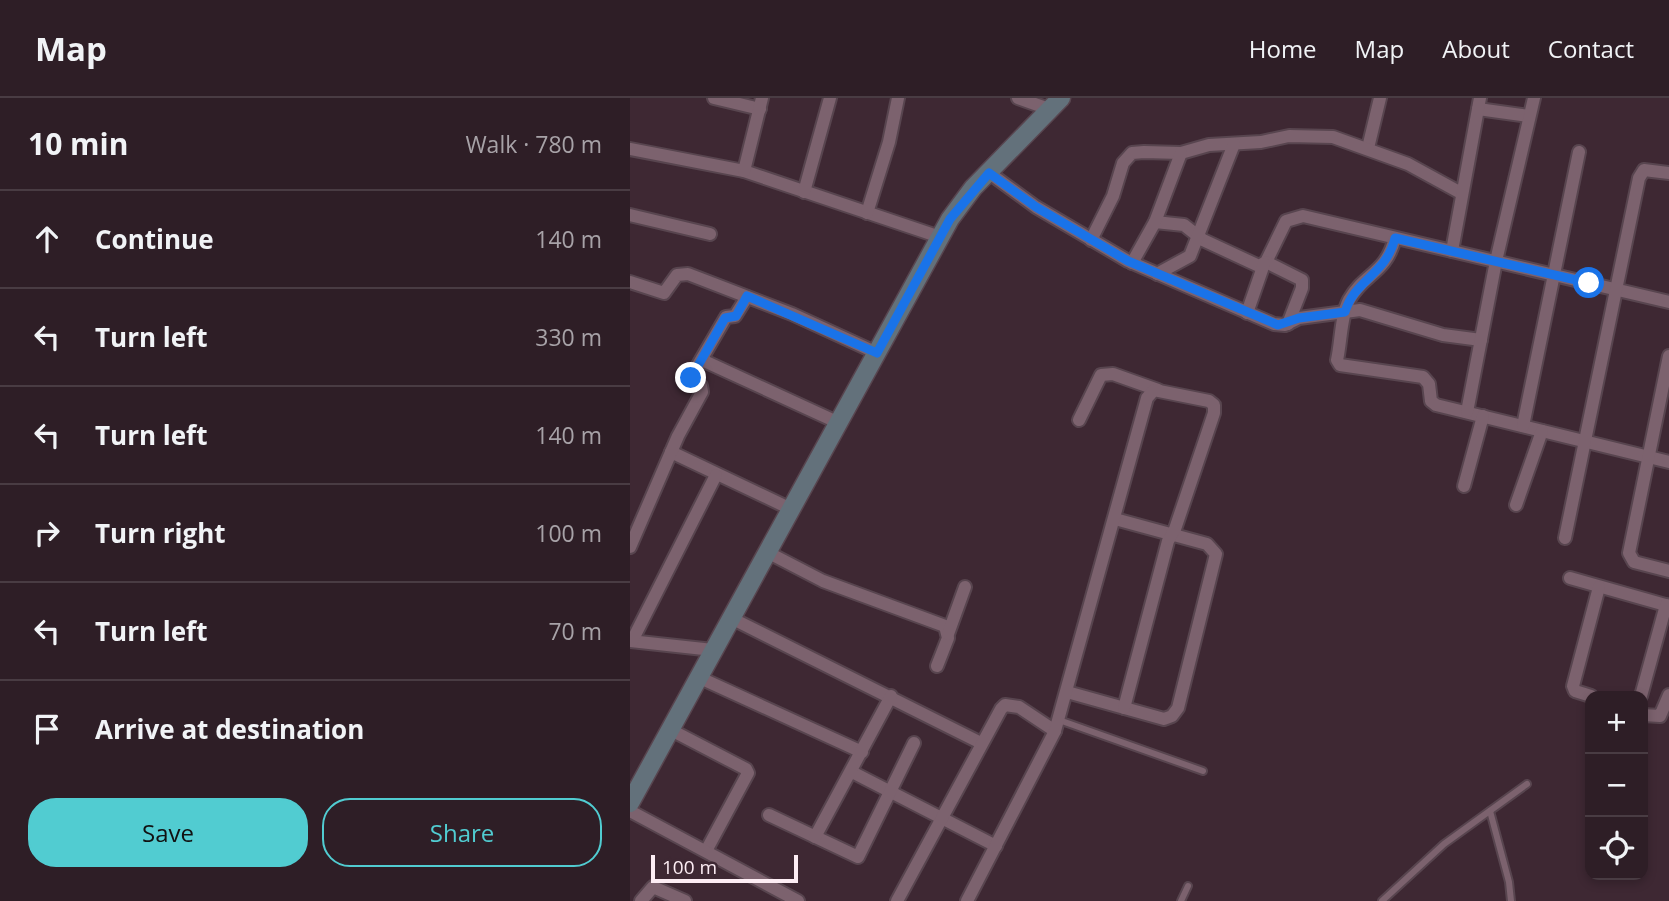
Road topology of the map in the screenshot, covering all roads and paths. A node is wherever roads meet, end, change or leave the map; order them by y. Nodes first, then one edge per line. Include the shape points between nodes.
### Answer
1 (714, 98) edge
2 (830, 98) edge
3 (898, 98) edge
4 (1018, 98) edge
5 (1380, 98) edge
6 (1534, 98) edge
7 (761, 103) edge
8 (1055, 104) edge
9 (1479, 104) edge
10 (1529, 116) junction
11 (1234, 144) junction
12 (1368, 148) junction
13 (630, 149) edge
14 (1579, 152) dead end
15 (1181, 153) junction
16 (744, 171) junction
17 (989, 173) junction
18 (1669, 173) edge
19 (804, 192) junction
20 (1461, 193) junction
21 (867, 213) junction
22 (630, 215) edge
23 (1155, 222) junction
24 (710, 233) dead end
25 (1198, 234) junction
26 (940, 237) junction
27 (1395, 238) junction
28 (1091, 240) junction
29 (1452, 251) junction
30 (1496, 261) junction
31 (1132, 263) junction
32 (1265, 263) junction
33 (1157, 274) junction
34 (1555, 275) junction
35 (630, 282) edge
36 (1615, 289) junction
37 (747, 296) junction
38 (1669, 302) edge
39 (1345, 312) junction
40 (1247, 313) junction
41 (1288, 324) junction
42 (1481, 340) junction
43 (877, 353) junction
44 (1669, 356) edge
45 (702, 360) junction
46 (1158, 390) junction
47 (1467, 412) junction
48 (1483, 416) junction
49 (1079, 420) dead end
50 (839, 422) junction
51 (1523, 426) junction
52 (1542, 431) junction
53 (1585, 442) junction
54 (671, 452) junction
55 (1649, 457) junction
56 (1669, 462) edge
57 (716, 475) junction
58 (1464, 485) dead end
59 (1516, 505) dead end
60 (791, 509) junction
61 (1115, 519) junction
62 (1172, 533) junction
63 (1564, 538) dead end
64 (630, 547) edge
65 (767, 552) junction
66 (1669, 571) edge
67 (1570, 578) dead end
68 (965, 587) dead end
69 (1599, 587) junction
70 (1668, 605) edge
71 (731, 618) junction
72 (948, 634) junction
73 (631, 641) edge
74 (713, 650) junction
75 (937, 666) dead end
76 (698, 677) junction
77 (1642, 691) edge
78 (1067, 692) junction
79 (1585, 694) edge
80 (1669, 695) edge
81 (891, 696) junction
82 (1124, 708) junction
83 (1648, 715) edge
84 (1057, 726) junction
85 (671, 730) junction
86 (914, 743) dead end
87 (981, 743) junction
88 (862, 752) junction
89 (852, 772) junction
90 (1203, 772) dead end
91 (1527, 784) dead end
92 (892, 793) junction
93 (630, 803) edge
94 (630, 811) edge
95 (1490, 811) junction
96 (769, 815) dead end
97 (942, 818) junction
98 (815, 837) junction
99 (996, 846) junction
100 (706, 852) junction
101 (1188, 886) dead end
102 (641, 901) edge
103 (685, 901) edge
104 (798, 901) edge
105 (897, 901) edge
106 (967, 901) edge
107 (1181, 901) edge
108 (1382, 901) edge
109 (1511, 901) edge

1 - 7 street
2 - 19 street
3 - 21 street
4 - 8 street
5 - 12 street
6 - 10 street
7 - 16 street
8 - 17 street
9 - 10 street
9 - 20 street
10 - 30 street
11 - 12 street via 1312,135
11 - 15 street
11 - 25 street
12 - 20 street
13 - 16 street
14 - 34 street
15 - 23 street
15 - 28 street via 1126,156
16 - 19 street
17 - 26 street
17 - 28 street
18 - 36 street via 1649,169 1641,173
19 - 21 street
20 - 29 street
21 - 26 street
22 - 24 street
23 - 25 street via 1184,225
23 - 31 street
25 - 32 street via 1256,266
25 - 33 street via 1188,258
26 - 43 street
27 - 29 street
27 - 32 street via 1294,217 1286,221
27 - 39 street via 1390,257 1353,295
28 - 31 street
29 - 30 street
30 - 34 street
30 - 42 street
31 - 33 street
32 - 40 street
32 - 41 street via 1297,276 1303,284
33 - 40 street
34 - 36 street
34 - 51 street
35 - 37 street via 664,293 682,273
36 - 38 street
36 - 53 street
37 - 43 street
37 - 45 street via 736,316 725,318
39 - 41 street via 1299,318
39 - 42 street via 1366,311 1439,334
39 - 47 street via 1340,365 1423,377 1433,403
40 - 41 street via 1278,325
42 - 47 street
43 - 50 street
44 - 55 street
45 - 50 street
45 - 54 street via 691,380 702,392
46 - 49 street via 1101,374
46 - 61 street via 1147,398
46 - 62 street via 1214,405
47 - 48 street
48 - 51 street
48 - 58 street
50 - 60 street
51 - 52 street
52 - 53 street
52 - 59 street
53 - 55 street
53 - 63 street
54 - 57 street
54 - 64 street
55 - 56 street
55 - 66 street via 1630,556 1634,562
57 - 60 street
57 - 73 street
60 - 65 street
61 - 62 street
61 - 78 street
62 - 82 street
62 - 82 street via 1207,544 1216,554 1178,708 1164,719
65 - 71 street
65 - 72 street via 823,580 940,623
67 - 69 street
68 - 72 street
69 - 70 street
69 - 79 street via 1573,686
70 - 77 street
71 - 74 street
71 - 81 street
72 - 75 street
73 - 74 street
74 - 76 street
76 - 85 street
76 - 88 street
78 - 82 street
78 - 84 street
80 - 83 street via 1660,716
81 - 87 street
81 - 88 street
84 - 87 street via 1010,704 1001,709
84 - 90 lane
84 - 99 street
85 - 93 street
85 - 100 street via 748,773
86 - 92 street
87 - 97 street
88 - 89 street
89 - 92 street
89 - 98 street
91 - 95 lane
92 - 97 street
92 - 98 street via 858,857
94 - 100 street
95 - 108 lane via 1444,844
95 - 109 lane
96 - 98 street
97 - 99 street
97 - 105 street
99 - 106 street
100 - 104 street
101 - 107 lane
102 - 103 street via 648,890 658,887

